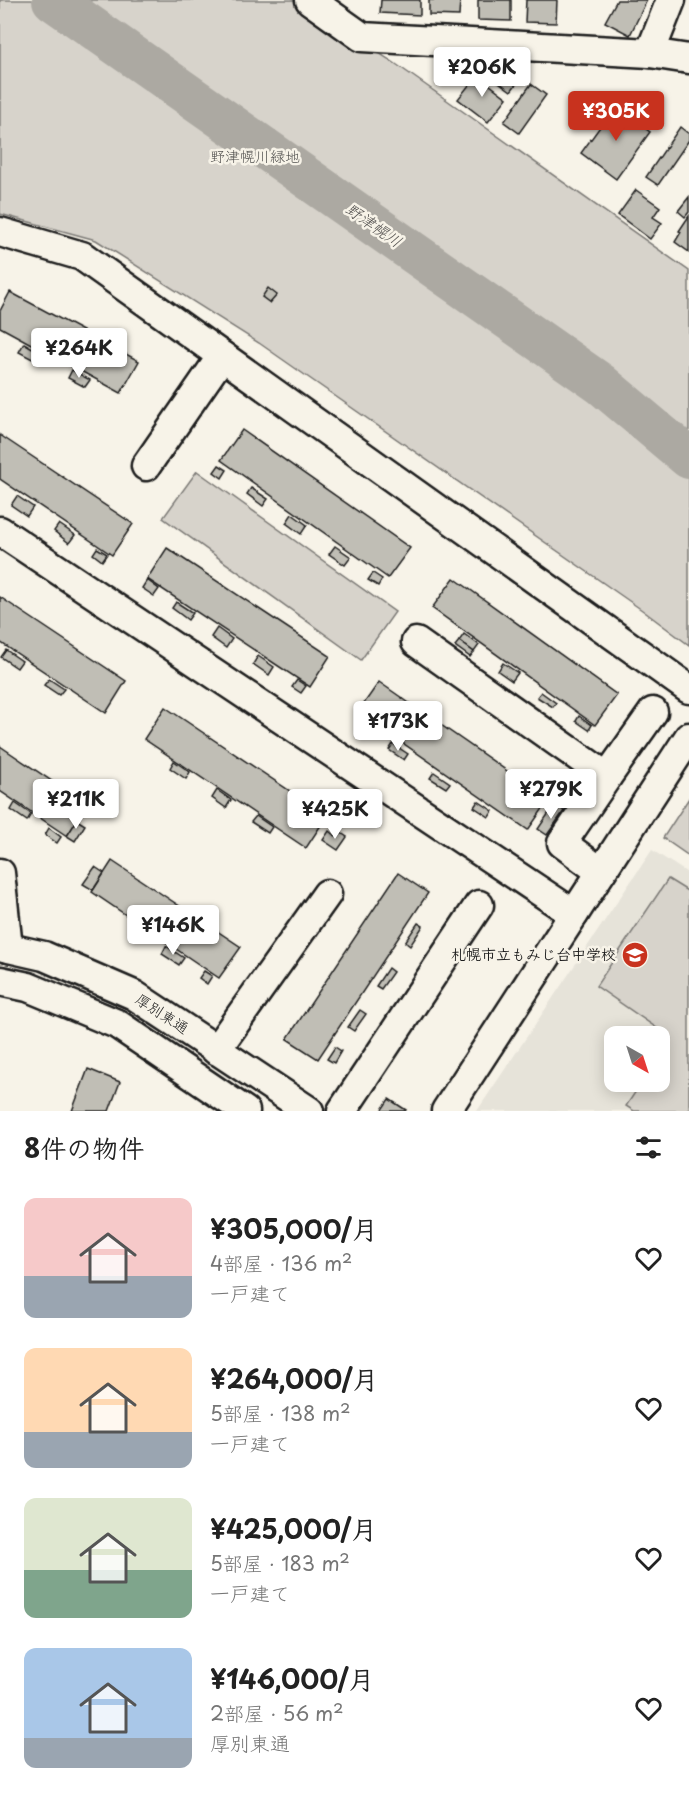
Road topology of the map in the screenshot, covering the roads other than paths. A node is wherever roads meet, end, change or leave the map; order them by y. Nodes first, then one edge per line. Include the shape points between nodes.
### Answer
1 (310, 0) edge
2 (671, 0) edge
3 (650, 53) junction
4 (689, 59) edge
5 (0, 232) edge
6 (222, 356) junction
7 (146, 466) dead end
8 (0, 531) edge
9 (416, 642) dead end
10 (689, 689) edge
11 (653, 712) dead end
12 (686, 750) edge
13 (607, 777) junction
14 (601, 872) junction
15 (0, 873) edge
16 (327, 894) dead end
17 (478, 904) dead end
18 (574, 914) junction
19 (4, 947) edge
20 (0, 981) edge
21 (216, 1050) junction
22 (245, 1111) edge
23 (309, 1111) edge
24 (342, 1111) edge
25 (446, 1111) edge

1 - 3 street via 362,37
2 - 3 street
3 - 4 street
5 - 6 street via 82,256
6 - 7 street
6 - 10 street
8 - 18 street
9 - 13 street
11 - 13 street
12 - 14 street
13 - 14 street via 562,843
14 - 18 street
15 - 19 street
16 - 21 street
17 - 24 street
18 - 25 street
19 - 21 street, 厚別東通 via 44,956 134,995
20 - 22 street via 28,987 117,1024
21 - 23 street, 厚別東通

